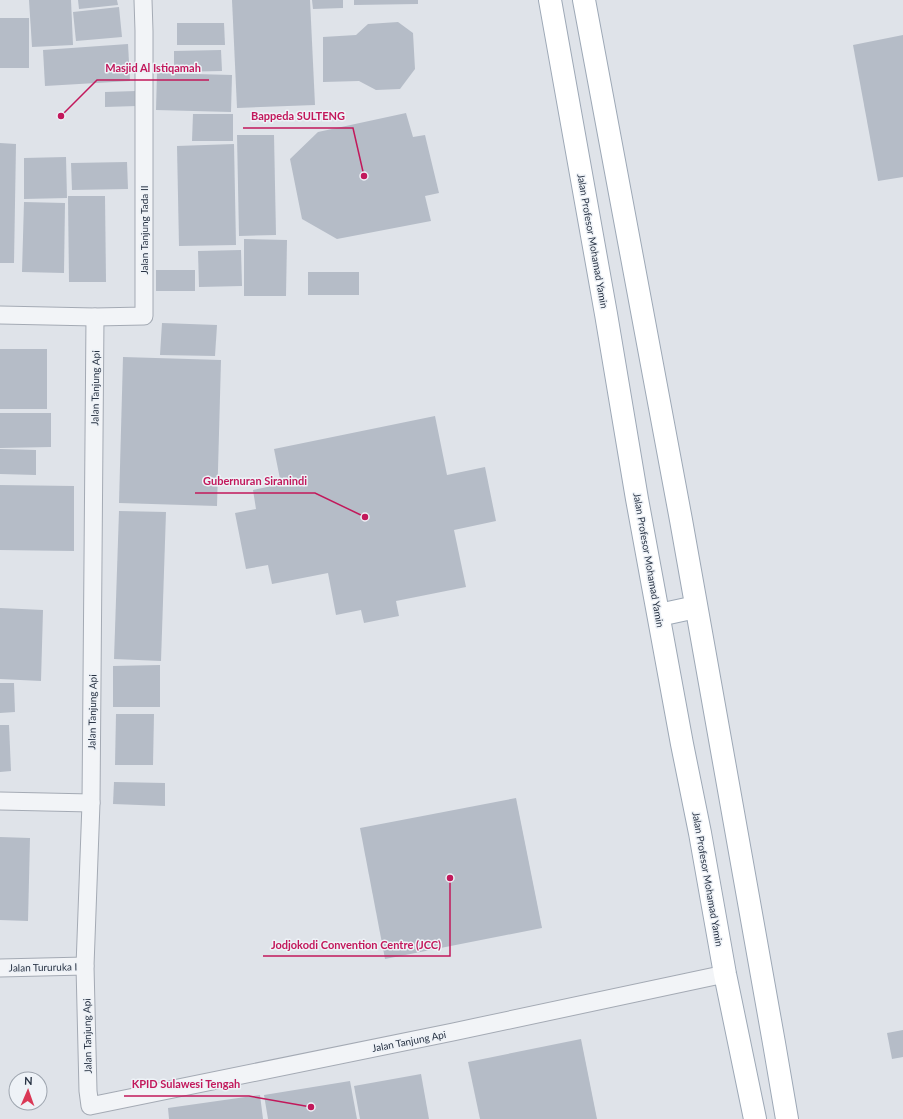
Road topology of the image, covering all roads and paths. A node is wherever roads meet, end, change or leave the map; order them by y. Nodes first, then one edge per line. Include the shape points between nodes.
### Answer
1 (143, 0) edge
2 (550, 0) edge
3 (584, 0) edge
4 (0, 315) edge
5 (95, 317) junction
6 (696, 607) junction
7 (659, 615) junction
8 (0, 801) edge
9 (91, 803) junction
10 (85, 966) junction
11 (0, 968) edge
12 (725, 974) junction
13 (755, 1119) edge
14 (787, 1119) edge

1 - 5 street, Jalan Tanjung Tada II via 144,316
2 - 7 main road, Jalan Profesor Mohamad Yamin
3 - 6 main road
4 - 5 street, Jalan Tanjung Tada II
5 - 9 street, Jalan Tanjung Api
6 - 7 main road
6 - 14 main road
7 - 12 main road, Jalan Profesor Mohamad Yamin
8 - 9 street
9 - 10 street, Jalan Tanjung Api
10 - 11 street, Jalan Tururuka I
10 - 12 street, Jalan Tanjung Api via 90,1106
12 - 13 main road, Jalan Profesor Mohamad Yamin

